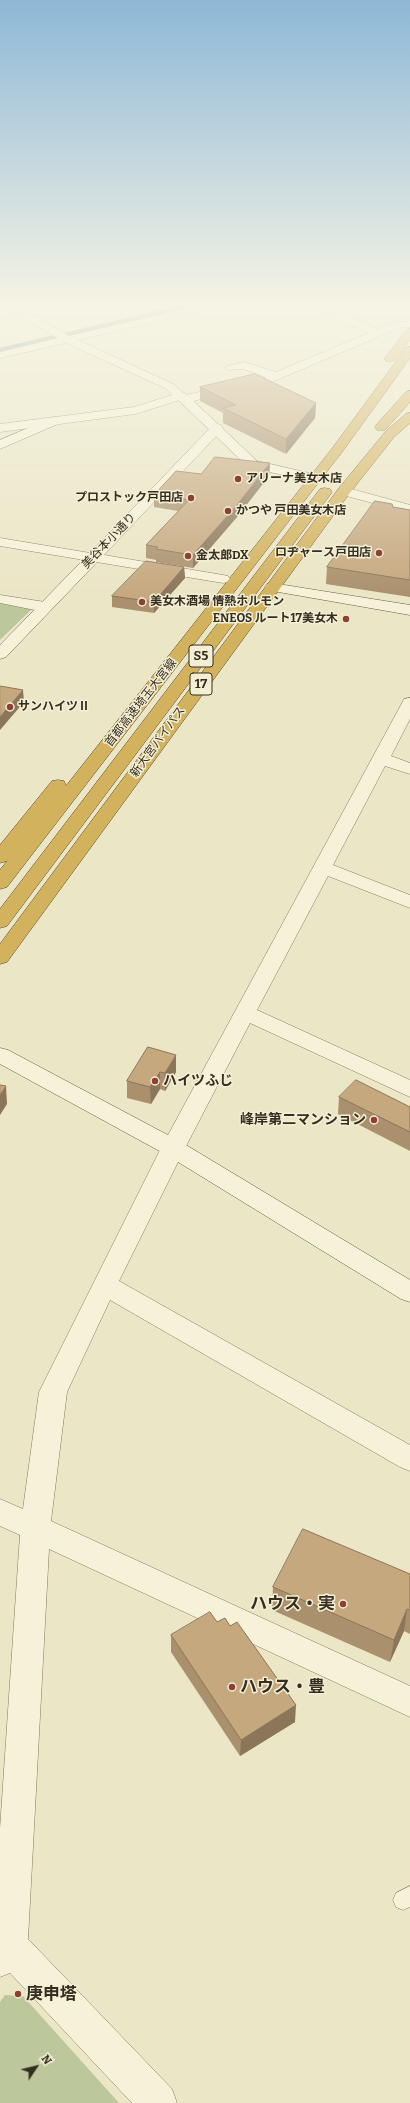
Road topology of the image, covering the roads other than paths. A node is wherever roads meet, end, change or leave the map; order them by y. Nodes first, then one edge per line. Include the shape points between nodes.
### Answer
1 (170, 401) edge
2 (187, 401) edge
3 (359, 401) edge
4 (372, 401) edge
5 (404, 401) edge
6 (410, 417) edge
7 (54, 421) junction
8 (0, 428) edge
9 (217, 428) junction
10 (0, 445) edge
11 (304, 476) junction
12 (344, 491) junction
13 (410, 509) edge
14 (0, 542) edge
15 (94, 557) junction
16 (223, 579) junction
17 (272, 587) junction
18 (0, 599) edge
19 (45, 607) junction
20 (410, 610) edge
21 (0, 654) edge
22 (410, 703) edge
23 (84, 752) dead end
24 (380, 758) junction
25 (410, 769) edge
26 (69, 771) dead end
27 (0, 857) edge
28 (322, 867) junction
29 (0, 883) edge
30 (410, 902) edge
31 (0, 922) edge
32 (0, 958) edge
33 (244, 1012) junction
34 (0, 1055) edge
35 (410, 1089) edge
36 (173, 1148) junction
37 (104, 1285) junction
38 (410, 1292) edge
39 (410, 1459) edge
40 (0, 1512) edge
41 (35, 1528) junction
42 (410, 1702) edge
43 (5, 1952) edge
44 (158, 2103) edge

1 - 7 street via 135,410
2 - 9 street
3 - 11 highway
4 - 29 highway, 首都高速埼玉大宮線 / S5
5 - 31 highway, 首都高速埼玉大宮線 / S5 via 356,453 306,516
6 - 12 highway, 新大宮バイパス / 17 via 390,434
7 - 8 street
7 - 10 street
9 - 11 street via 253,464
9 - 15 street, 美谷本小通り
11 - 16 highway
12 - 13 street
12 - 17 highway, 新大宮バイパス / 17
14 - 15 street
15 - 16 street
15 - 19 street, 美谷本小通り
16 - 23 highway
17 - 20 street
17 - 32 highway, 新大宮バイパス / 17
18 - 19 street
19 - 21 street, 美谷本小通り
22 - 24 street
24 - 25 street
24 - 28 street
26 - 27 highway
28 - 30 street
28 - 33 street
33 - 35 street
33 - 36 street
34 - 36 street
36 - 37 street
36 - 38 street
37 - 39 street
37 - 41 street via 53,1392
40 - 41 street
41 - 42 street
41 - 43 street
43 - 44 street

